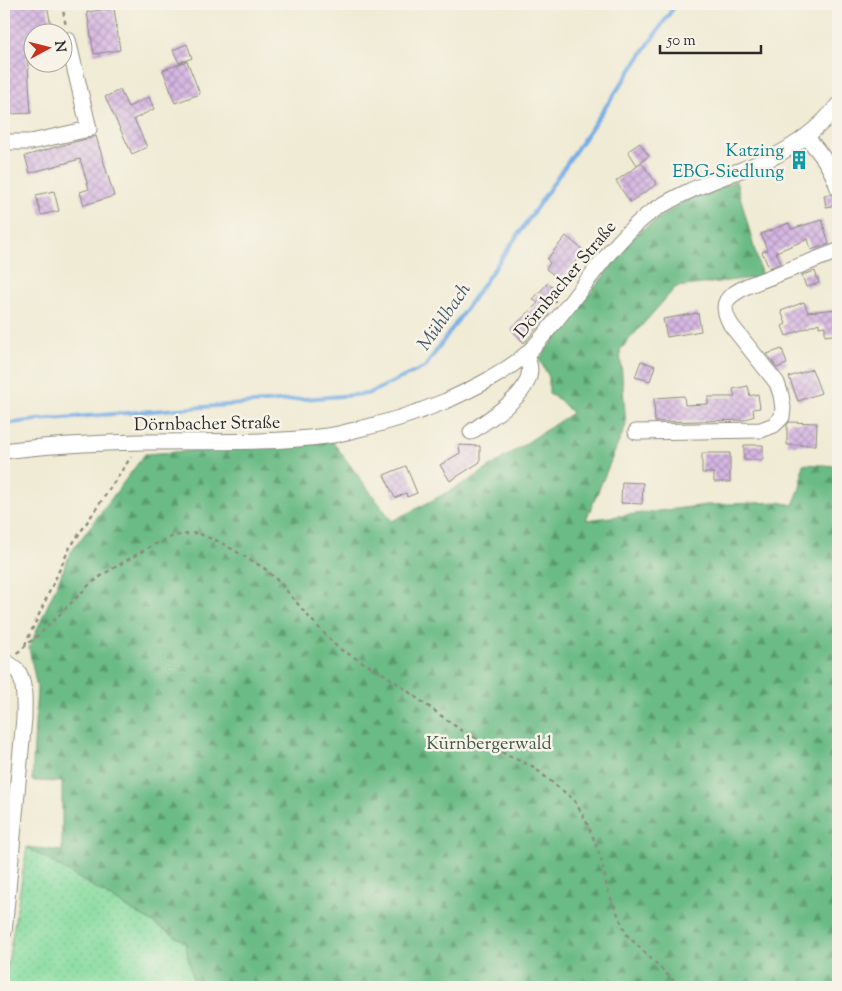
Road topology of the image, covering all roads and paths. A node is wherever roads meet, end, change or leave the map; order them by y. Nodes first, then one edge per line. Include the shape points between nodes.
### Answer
1 (62, 4) edge
2 (65, 22) edge
3 (72, 57) edge
4 (838, 105) edge
5 (806, 136) junction
6 (4, 142) edge
7 (838, 188) edge
8 (838, 251) edge
9 (525, 355) junction
10 (471, 432) dead end
11 (636, 432) dead end
12 (141, 442) junction
13 (4, 451) edge
14 (24, 647) junction
15 (6, 662) edge
16 (8, 839) edge
17 (4, 924) edge
18 (680, 987) edge

1 - 2 path
3 - 6 street via 89,129 31,142
4 - 5 street, Dörnbacher Straße
5 - 7 street via 827,162
5 - 9 street, Dörnbacher Straße via 765,161 695,188 646,216 605,257 544,336
8 - 11 street via 747,286 733,293 724,307 731,325 777,383 782,417 761,430
9 - 10 street via 530,368 526,386 514,400
9 - 12 street, Dörnbacher Straße via 496,376 436,405 330,436 284,441
12 - 13 street, Dörnbacher Straße
12 - 14 path via 69,549
14 - 15 path
14 - 18 path via 90,584 151,546 172,536 197,533 220,542 264,568 338,648 387,676 462,731 532,766 574,800 593,837 608,892 627,935
15 - 16 street via 17,670 24,696
16 - 17 street

